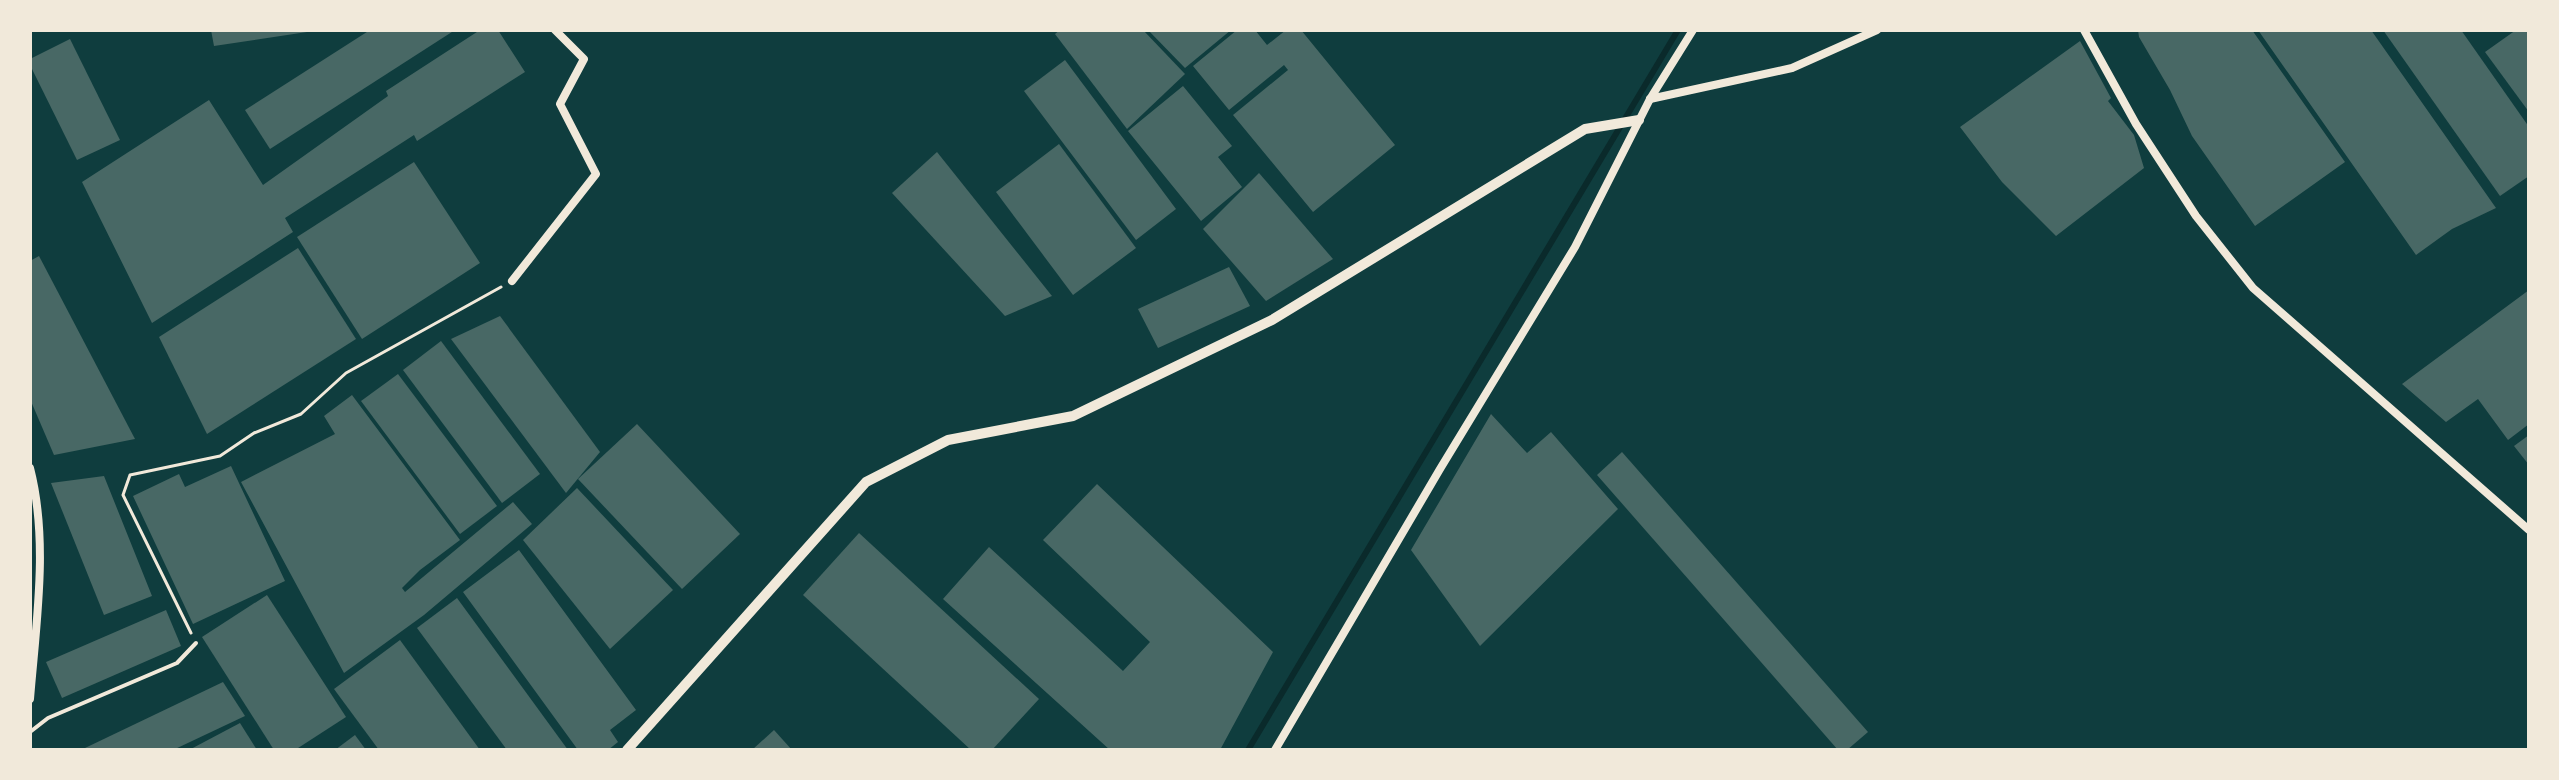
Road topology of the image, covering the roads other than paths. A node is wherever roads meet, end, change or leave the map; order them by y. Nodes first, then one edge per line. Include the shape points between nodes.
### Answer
1 (555, 30) edge
2 (1693, 30) edge
3 (1877, 30) edge
4 (2084, 30) edge
5 (1650, 99) junction
6 (1639, 120) junction
7 (512, 281) road end
8 (30, 468) edge
9 (2529, 530) edge
10 (196, 643) road end
11 (30, 699) edge
12 (30, 732) edge
13 (627, 750) edge
14 (1275, 750) edge

1 - 7 street via 584,59 560,104 596,174
2 - 5 street
3 - 5 street via 1792,68
4 - 9 street via 2196,216 2253,288
5 - 6 street
6 - 13 street via 1585,129 1258,327 1073,416 948,440 866,482
6 - 14 street via 1575,247
8 - 11 street via 39,536
10 - 12 lane via 177,663 48,718

